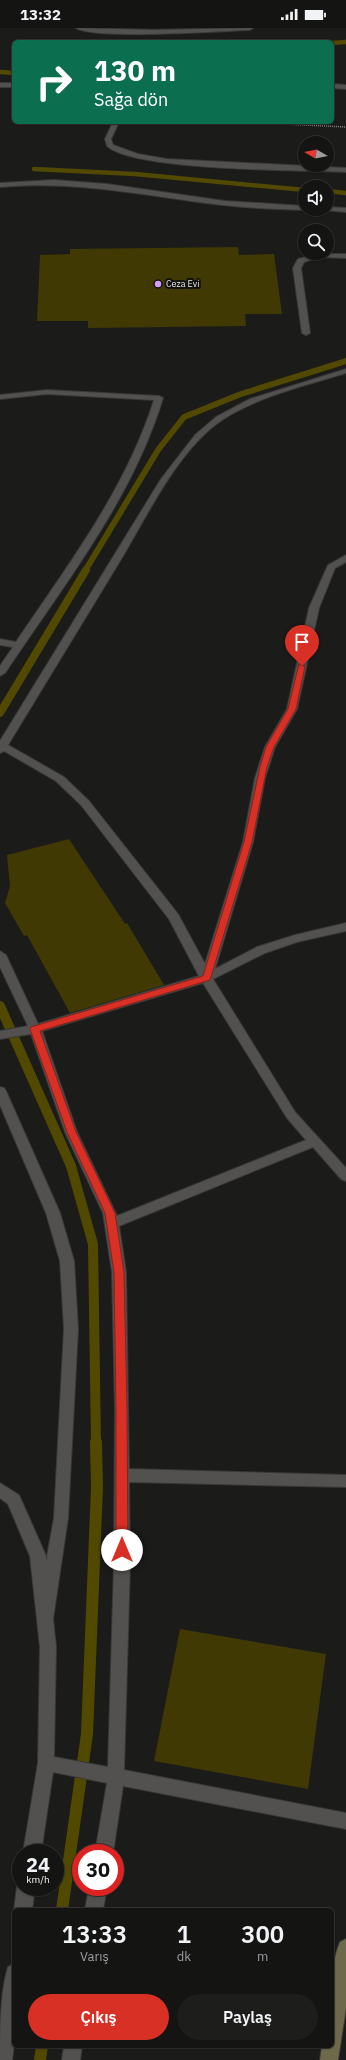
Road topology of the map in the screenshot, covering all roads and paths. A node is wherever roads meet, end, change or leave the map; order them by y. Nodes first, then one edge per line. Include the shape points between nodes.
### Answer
1 (79, 28) edge
2 (250, 28) edge
3 (155, 30) edge
4 (0, 85) edge
5 (12, 85) edge
6 (334, 86) edge
7 (346, 87) edge
8 (115, 124) edge
9 (277, 124) edge
10 (346, 128) edge
11 (346, 170) edge
12 (0, 185) edge
13 (298, 208) edge
14 (334, 209) edge
15 (346, 210) edge
16 (346, 256) edge
17 (306, 334) dead end
18 (346, 371) edge
19 (0, 397) edge
20 (346, 558) edge
21 (0, 642) edge
22 (19, 645) junction
23 (0, 673) edge
24 (1, 746) edge
25 (346, 927) edge
26 (0, 955) edge
27 (206, 978) junction
28 (29, 1030) junction
29 (0, 1035) edge
30 (0, 1091) edge
31 (315, 1141) junction
32 (346, 1176) edge
33 (112, 1223) junction
34 (122, 1476) junction
35 (346, 1481) edge
36 (0, 1489) edge
37 (45, 1619) junction
38 (46, 1763) junction
39 (116, 1778) junction
40 (346, 1821) edge
41 (33, 1844) edge
42 (105, 1844) edge
43 (25, 1896) edge
44 (96, 1896) edge
45 (23, 1908) edge
46 (94, 1908) edge
47 (346, 1948) edge
48 (12, 1989) edge
49 (334, 2028) edge
50 (73, 2048) edge
51 (331, 2048) edge
52 (3, 2060) edge
53 (71, 2060) edge
54 (329, 2060) edge

1 - 3 street via 103,31
2 - 3 street
4 - 5 street
6 - 7 street
8 - 11 street via 108,139 110,146 135,156 204,164
9 - 10 path
12 - 13 street via 22,182 107,187 214,202
14 - 15 street
16 - 17 street via 320,255 301,261 297,268
18 - 24 street via 279,391 240,407 212,424 195,440 165,479
19 - 22 street via 47,392 159,398 133,468 113,505
20 - 27 street via 331,567 314,608 292,709 270,747 260,778 248,842
21 - 22 street
22 - 23 street
24 - 27 street via 60,779 85,803 174,917
25 - 27 street via 261,950
26 - 28 street
27 - 28 street
27 - 31 street via 291,1115
28 - 29 street
28 - 33 street via 71,1132 110,1213
30 - 37 street via 53,1213 67,1261 71,1329 61,1510
31 - 32 street
31 - 33 street
33 - 34 street via 119,1272
34 - 35 street
34 - 39 street
36 - 37 street via 14,1500 38,1556
37 - 38 street via 48,1647
38 - 39 street
38 - 41 street
39 - 40 street
39 - 42 street
43 - 45 street
44 - 46 street
47 - 49 street
48 - 52 street
50 - 53 street
51 - 54 street

